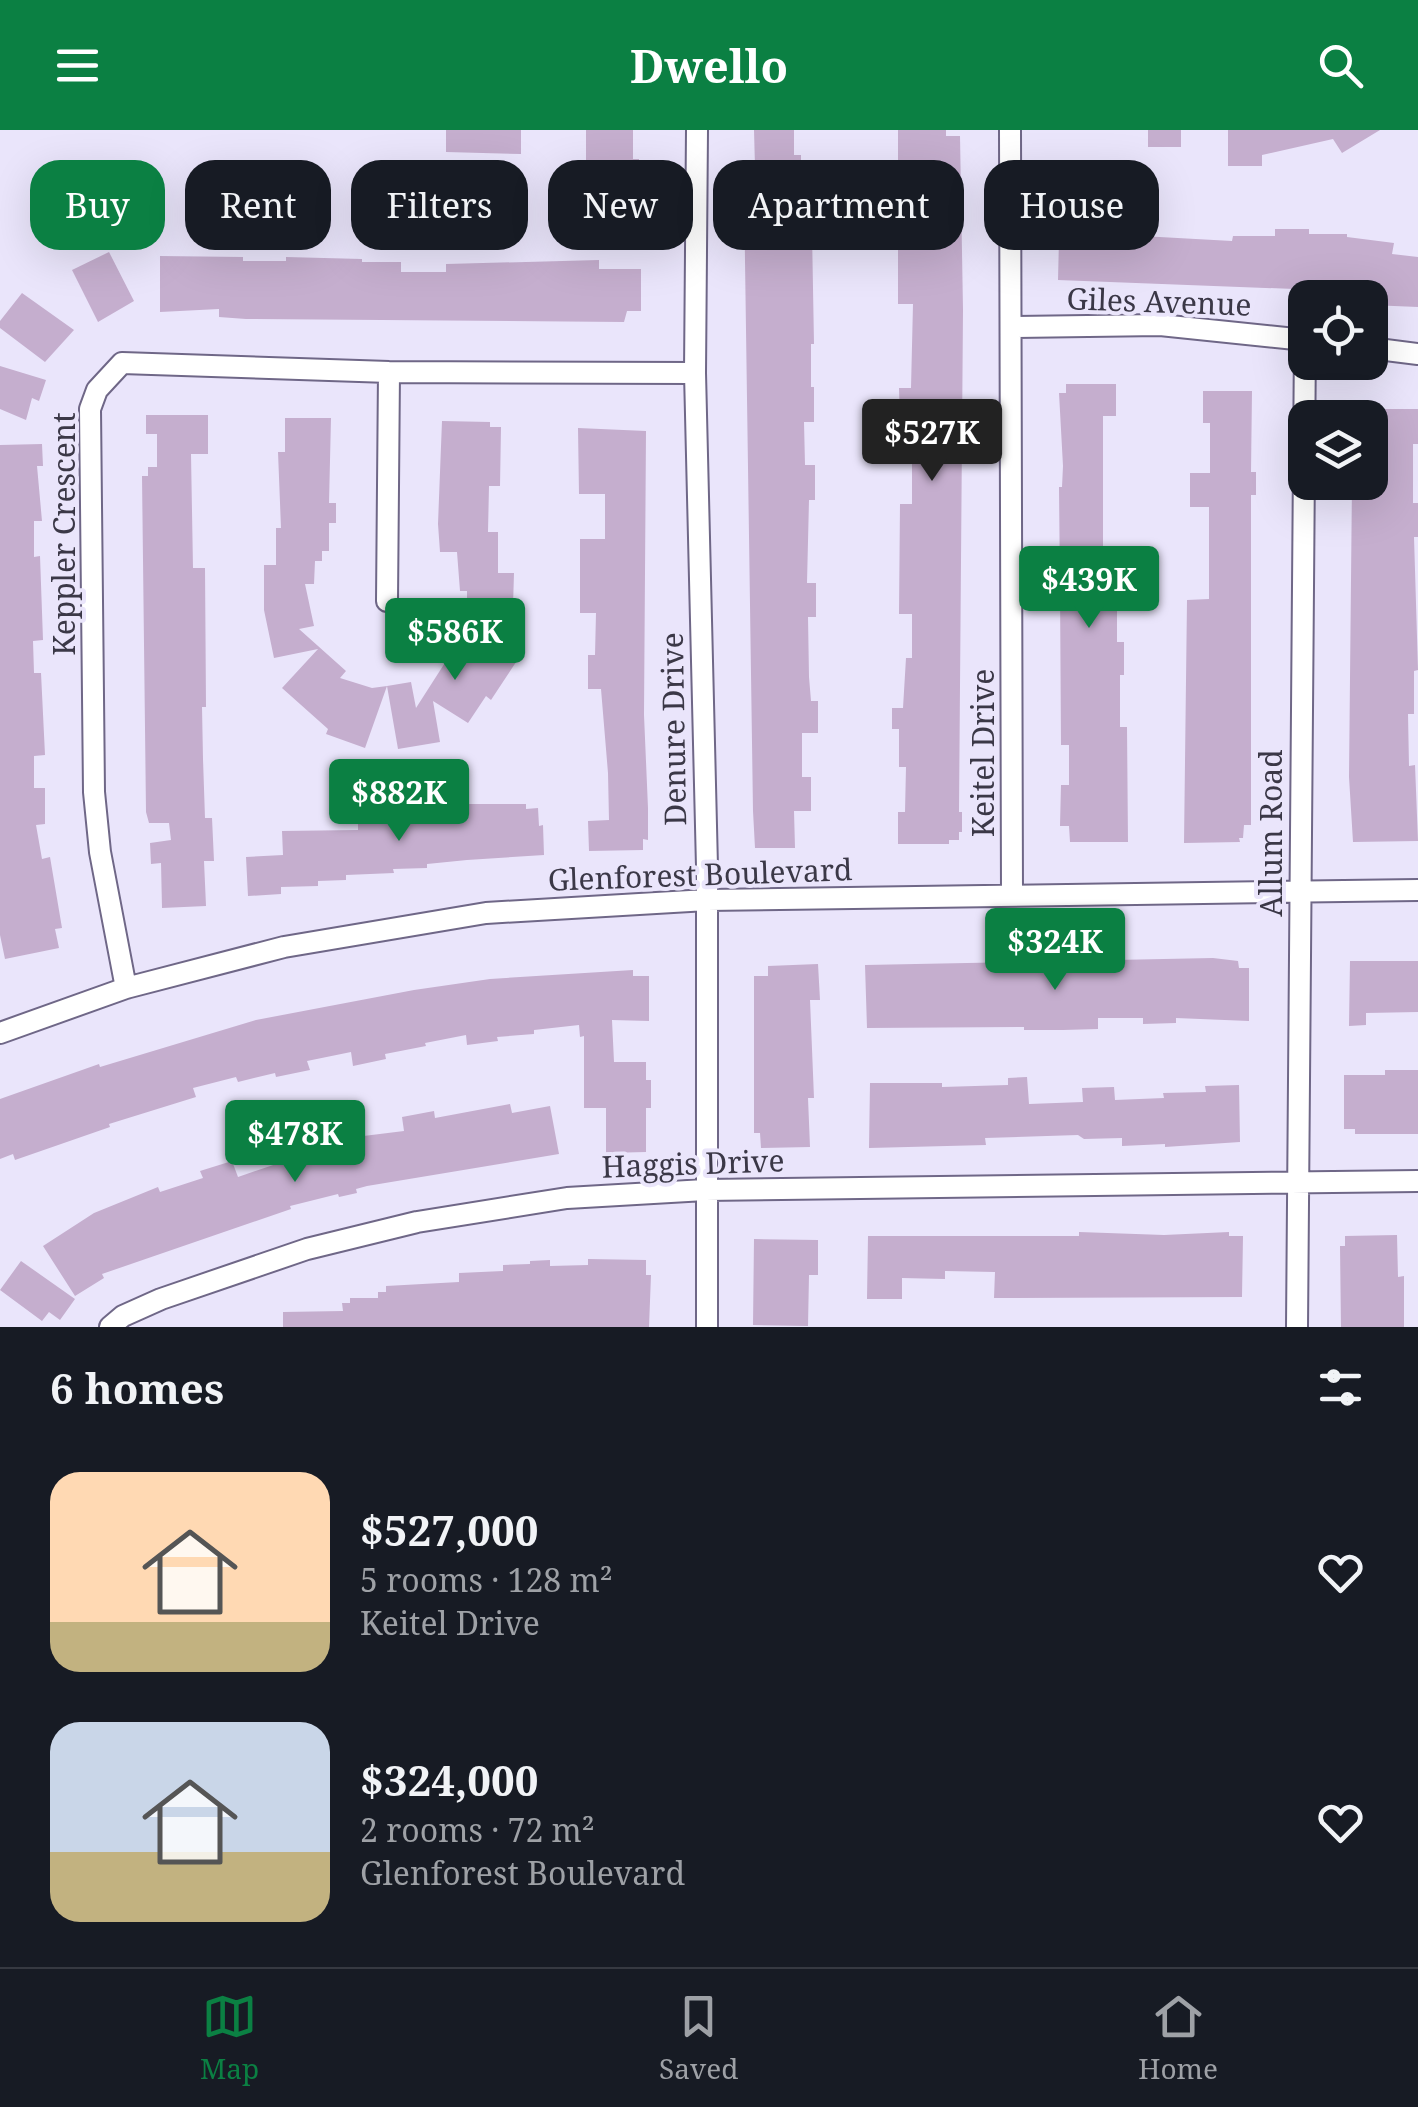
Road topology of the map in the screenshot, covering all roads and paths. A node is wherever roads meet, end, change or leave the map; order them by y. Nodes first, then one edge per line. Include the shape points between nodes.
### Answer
1 (698, 130) edge
2 (1010, 130) edge
3 (1011, 328) junction
4 (1288, 338) edge
5 (1388, 350) edge
6 (1418, 354) edge
7 (390, 372) junction
8 (696, 373) junction
9 (1305, 380) edge
10 (386, 601) dead end
11 (1418, 890) edge
12 (1299, 892) junction
13 (1012, 895) junction
14 (707, 900) junction
15 (126, 988) junction
16 (0, 1032) edge
17 (1418, 1181) edge
18 (1299, 1182) junction
19 (705, 1190) junction
20 (110, 1327) edge
21 (706, 1327) edge
22 (1297, 1327) edge

1 - 8 street, Denure Drive
2 - 3 street, Keitel Drive
3 - 4 street, Giles Avenue via 1160,325
3 - 13 street, Keitel Drive
5 - 6 street
7 - 8 street, Keppler Crescent
7 - 10 street
7 - 15 street, Keppler Crescent via 122,362 97,390 90,410 94,792
8 - 14 street, Denure Drive
9 - 12 street, Allum Road
11 - 12 street, Glenforest Boulevard
12 - 13 street, Glenforest Boulevard
12 - 18 street, Allum Road
13 - 14 street, Glenforest Boulevard
14 - 15 street, Glenforest Boulevard via 486,913 284,947
14 - 19 street, Denure Drive
15 - 16 street, Glenforest Boulevard
17 - 18 street, Haggis Drive
18 - 19 street, Haggis Drive
18 - 22 street, Allum Road
19 - 20 street, Haggis Drive via 567,1198 380,1230 215,1278 135,1309
19 - 21 street, Denure Drive

